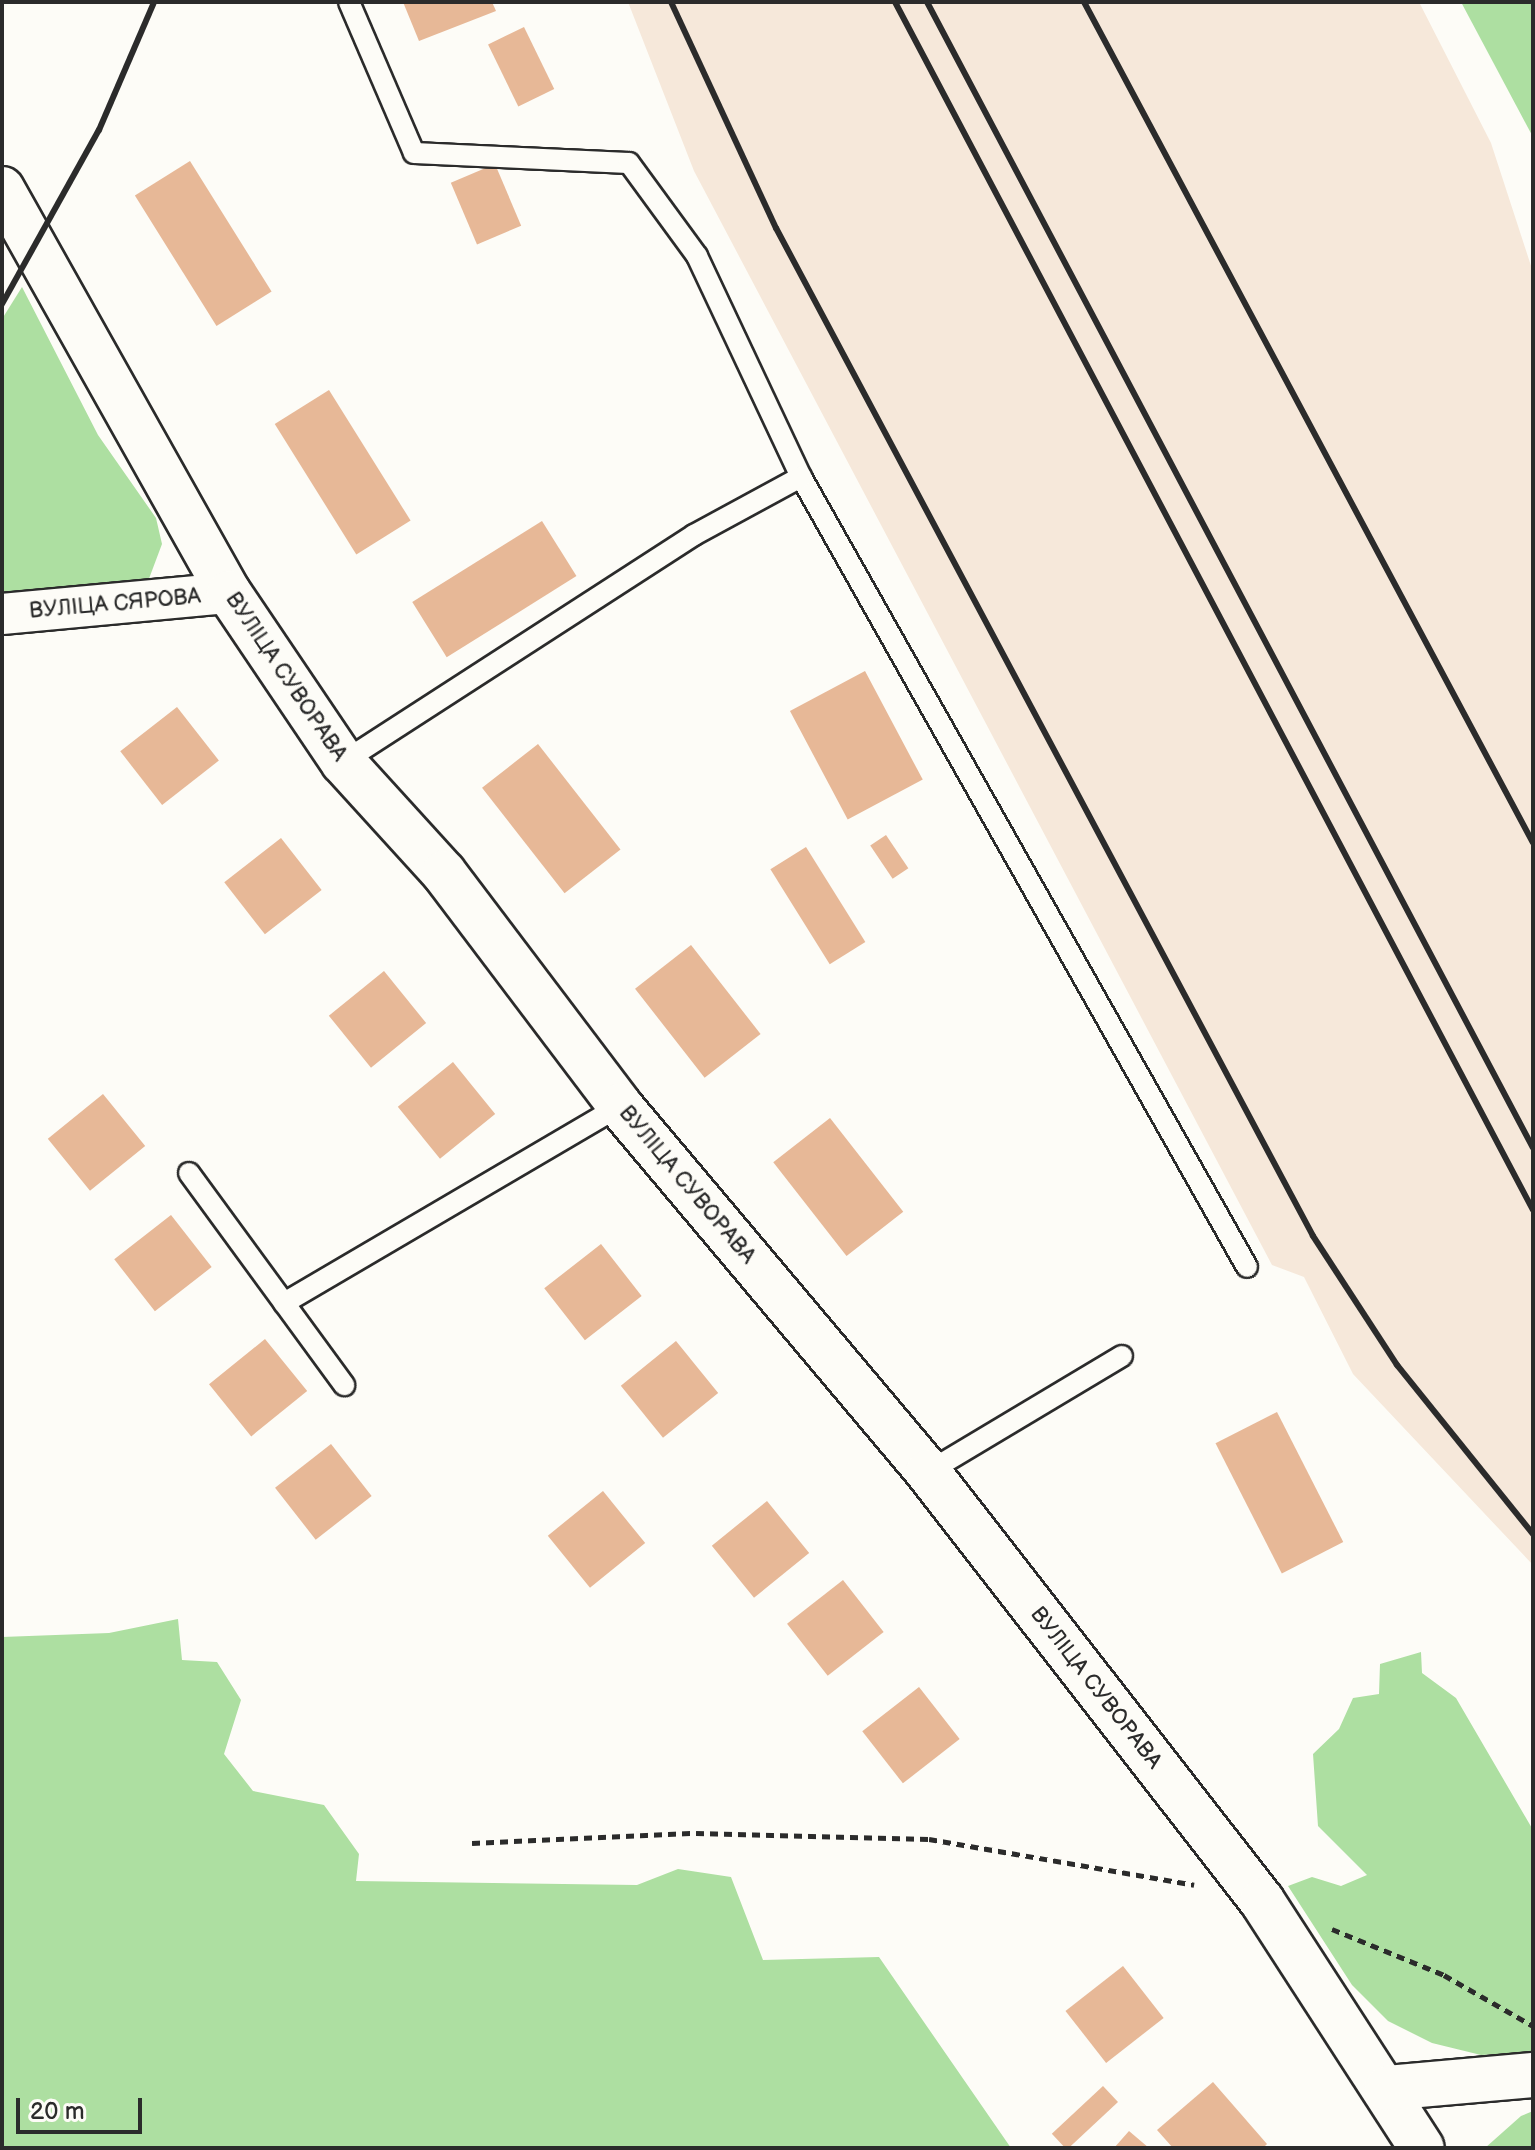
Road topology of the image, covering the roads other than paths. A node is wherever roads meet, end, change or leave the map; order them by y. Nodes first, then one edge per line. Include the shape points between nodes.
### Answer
1 (349, 2) edge
2 (2, 189) edge
3 (801, 477) junction
4 (229, 593) junction
5 (2, 614) edge
6 (343, 762) junction
7 (620, 1106) junction
8 (189, 1173) dead end
9 (1247, 1267) dead end
10 (284, 1303) junction
11 (1122, 1356) dead end
12 (344, 1385) dead end
13 (928, 1472) junction
14 (1533, 2075) edge
15 (1387, 2088) junction
16 (1422, 2148) edge

1 - 3 lane via 414,153 629,163 697,256
2 - 4 street, ВУЛІЦА СУВОРАВА
3 - 6 lane via 694,535
3 - 9 lane
4 - 5 street, ВУЛІЦА СЯРОВА
4 - 6 street, ВУЛІЦА СУВОРАВА
6 - 7 street, ВУЛІЦА СУВОРАВА via 444,873
7 - 10 lane
7 - 13 street, ВУЛІЦА СУВОРАВА
8 - 10 lane
10 - 12 lane
11 - 13 lane
13 - 15 street, ВУЛІЦА СУВОРАВА via 1262,1901
14 - 15 street
15 - 16 street, ВУЛІЦА СУВОРАВА

